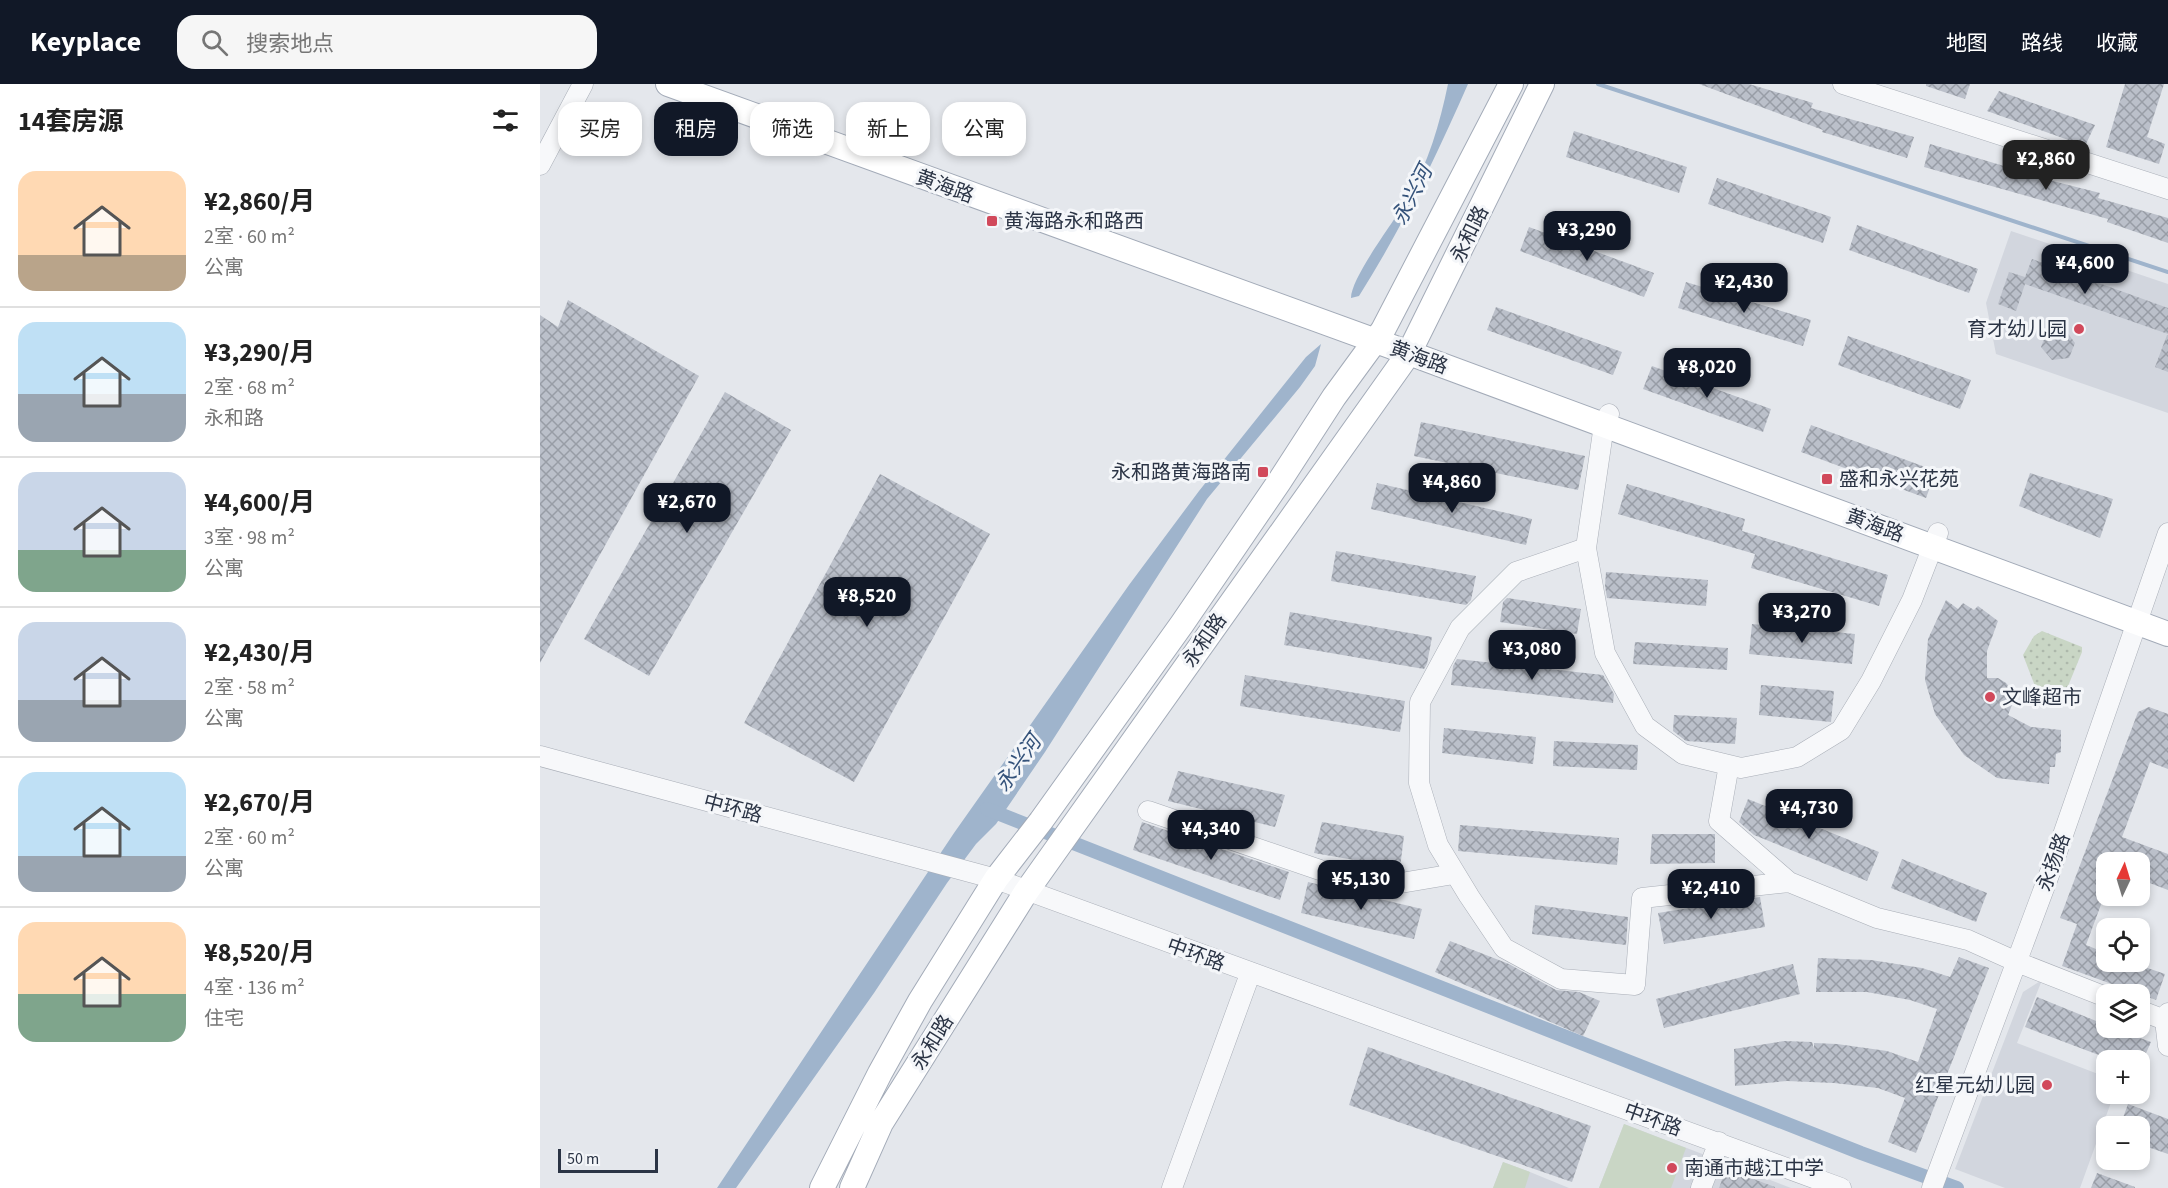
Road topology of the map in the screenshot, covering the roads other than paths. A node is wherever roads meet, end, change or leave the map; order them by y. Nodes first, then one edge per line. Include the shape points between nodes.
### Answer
1 (583, 84) edge
2 (668, 84) edge
3 (705, 84) edge
4 (1511, 84) edge
5 (1542, 84) edge
6 (1843, 84) edge
7 (1875, 89) edge
8 (540, 165) edge
9 (2168, 189) edge
10 (1379, 335) junction
11 (1412, 347) junction
12 (1607, 420) junction
13 (2168, 533) edge
14 (1936, 539) junction
15 (1586, 548) junction
16 (2141, 615) junction
17 (2168, 617) edge
18 (2168, 634) edge
19 (540, 756) edge
20 (1729, 765) junction
21 (1148, 811) dead end
22 (1454, 873) junction
23 (996, 879) junction
24 (1789, 882) junction
25 (1026, 891) junction
26 (2017, 962) junction
27 (1250, 974) junction
28 (2096, 993) edge
29 (2150, 1013) edge
30 (2166, 1017) edge
31 (2168, 1046) edge
32 (1719, 1142) junction
33 (1936, 1179) edge
34 (822, 1188) edge
35 (852, 1188) edge
36 (1172, 1188) edge
37 (1701, 1188) edge
38 (1841, 1188) edge

1 - 8 street
2 - 10 main road, 黄海路
3 - 10 main road, 黄海路
4 - 10 main road, 永和路
5 - 11 main road, 永和路
6 - 7 street
7 - 9 street
10 - 11 main road, 黄海路
10 - 23 main road, 永和路 via 1182,624
11 - 12 main road, 黄海路
11 - 25 main road, 永和路
12 - 14 main road, 黄海路
12 - 15 street
13 - 16 street, 永扬路
14 - 16 main road, 黄海路
14 - 20 street via 1912,600 1841,730 1797,757 1741,768
15 - 20 street via 1605,653 1645,726 1683,754
15 - 22 street via 1516,572 1460,628 1420,702 1419,783 1438,845
16 - 17 main road, 黄海路
16 - 18 main road, 黄海路
16 - 26 street, 永扬路
19 - 23 street, 中环路
20 - 24 street via 1719,821
21 - 22 street via 1320,870 1395,884
22 - 24 street via 1504,948 1561,979 1635,985 1642,898
23 - 25 street, 中环路
23 - 34 main road, 永和路 via 920,1001
24 - 26 street via 1877,918 1968,940
25 - 27 street, 中环路
25 - 35 main road, 永和路 via 881,1124
26 - 28 street
26 - 33 street, 永扬路
27 - 32 street, 中环路
27 - 36 street
29 - 30 street
30 - 31 street
32 - 37 street
32 - 38 street, 中环路

